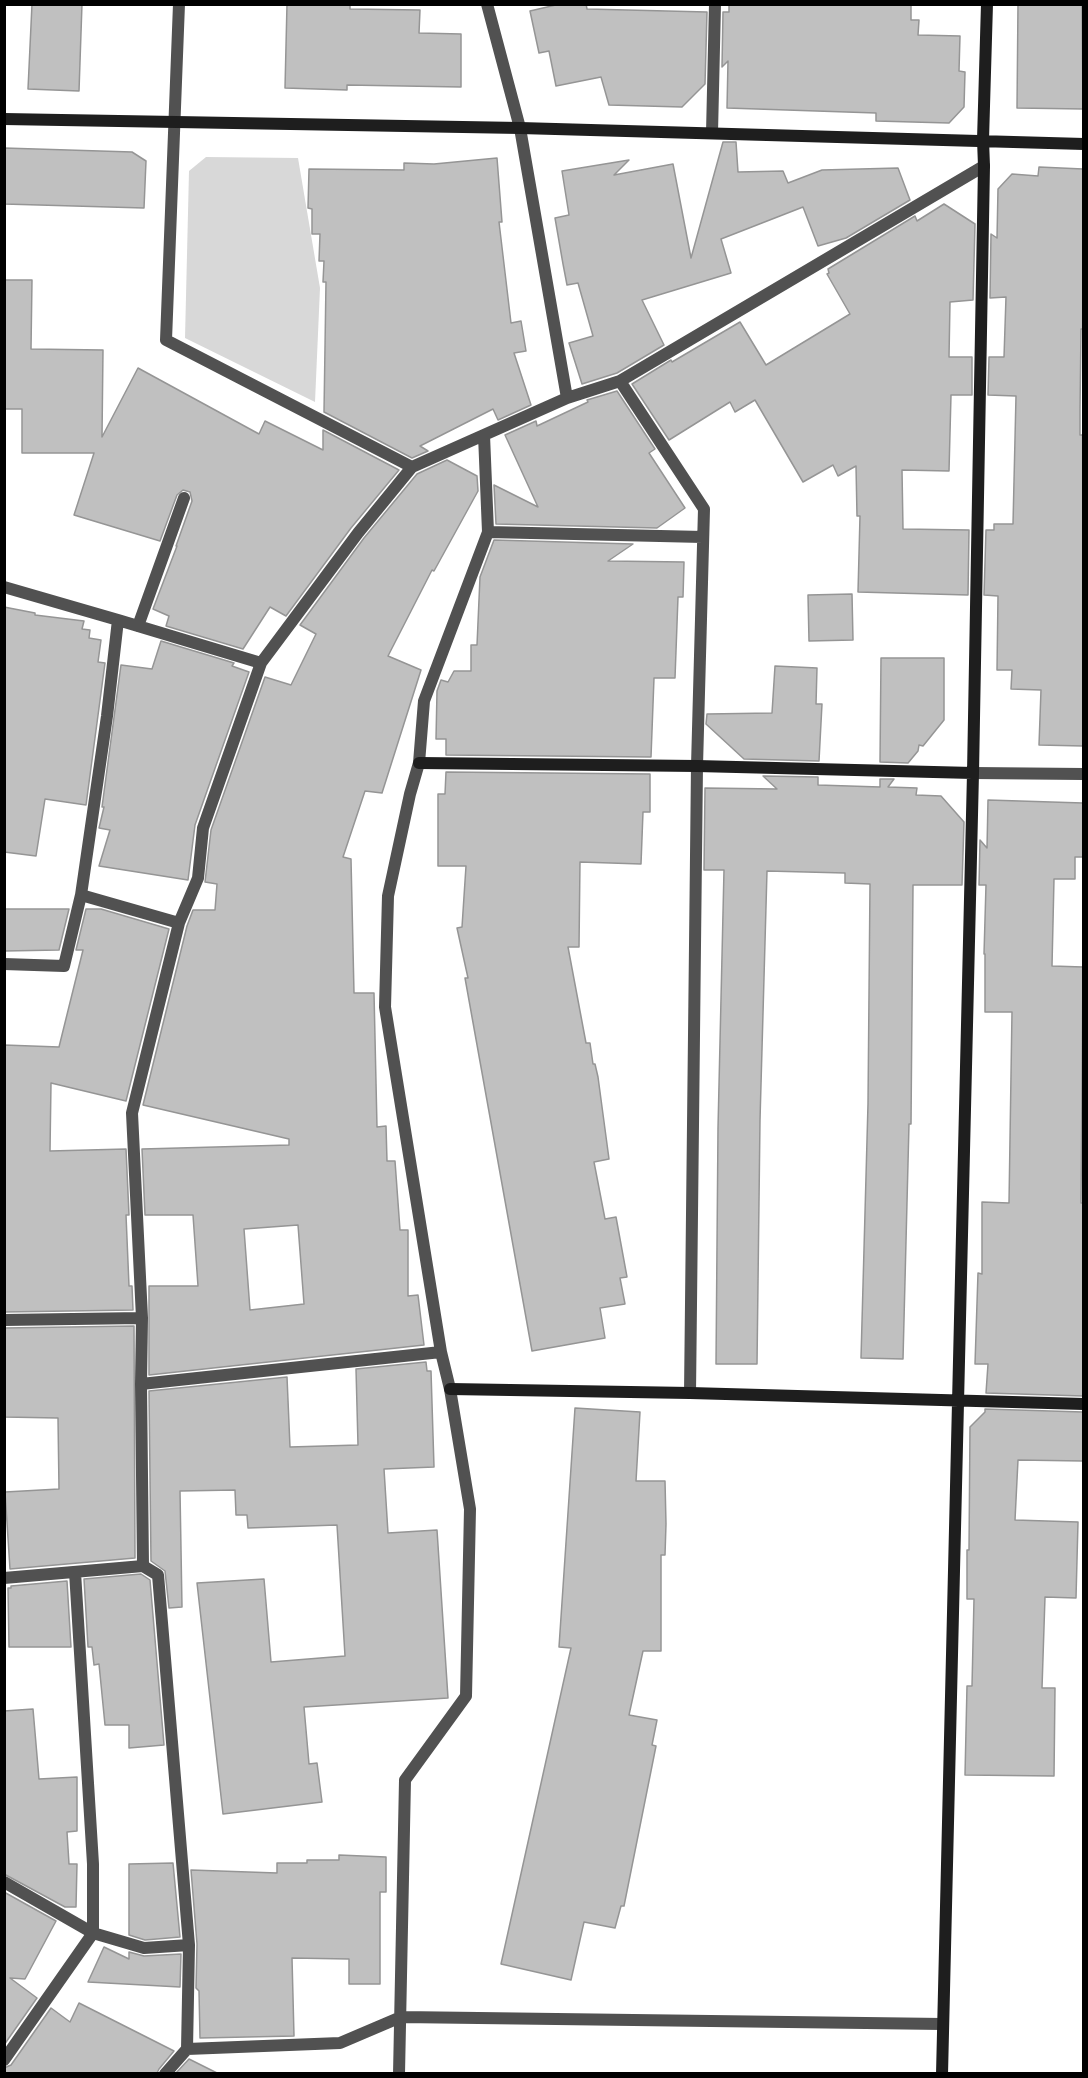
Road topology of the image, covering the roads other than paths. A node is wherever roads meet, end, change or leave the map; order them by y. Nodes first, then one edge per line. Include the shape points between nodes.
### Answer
1 (179, 4) edge
2 (487, 4) edge
3 (715, 4) edge
4 (987, 4) edge
5 (4, 118) edge
6 (174, 123) junction
7 (520, 128) junction
8 (712, 133) junction
9 (983, 140) junction
10 (1083, 144) edge
11 (984, 166) junction
12 (620, 381) junction
13 (567, 398) junction
14 (484, 435) junction
15 (412, 467) junction
16 (184, 498) dead end
17 (488, 532) junction
18 (703, 537) junction
19 (4, 587) edge
20 (118, 620) junction
21 (138, 626) junction
22 (261, 663) junction
23 (419, 763) junction
24 (697, 766) junction
25 (973, 773) junction
26 (1083, 774) edge
27 (81, 895) junction
28 (179, 923) junction
29 (4, 964) edge
30 (142, 1318) junction
31 (4, 1320) edge
32 (441, 1352) junction
33 (141, 1384) junction
34 (450, 1389) junction
35 (690, 1393) junction
36 (958, 1401) junction
37 (1083, 1404) edge
38 (143, 1566) junction
39 (75, 1572) junction
40 (4, 1578) edge
41 (4, 1882) edge
42 (93, 1933) junction
43 (189, 1945) junction
44 (401, 2017) junction
45 (943, 2024) junction
46 (187, 2049) junction
47 (4, 2060) edge
48 (165, 2073) edge
49 (399, 2073) edge
50 (942, 2073) edge

1 - 6 street
2 - 7 street
3 - 8 street
4 - 9 street
5 - 6 street
6 - 7 street
6 - 15 street via 166,340
7 - 8 street
7 - 13 street
8 - 9 street
9 - 10 street
9 - 11 street
11 - 12 street
11 - 25 street
12 - 13 street
12 - 18 street via 704,509
13 - 14 street
14 - 15 street
14 - 17 street
15 - 22 street
16 - 21 street
17 - 18 street
17 - 23 street via 424,701
18 - 24 street
19 - 20 street
20 - 21 street
20 - 27 street
21 - 22 street
22 - 28 street via 203,828 198,878
23 - 24 street
23 - 32 street via 388,897 385,1006
24 - 25 street
24 - 35 street
25 - 26 street
25 - 36 street
27 - 28 street
27 - 29 street via 64,966
28 - 30 street via 132,1113
30 - 31 street
30 - 33 street
32 - 33 street
32 - 34 street
33 - 38 street
34 - 35 street
34 - 44 street via 470,1509 466,1696 405,1780
35 - 36 street
36 - 37 street
36 - 45 street
38 - 39 street
38 - 43 street via 158,1575
39 - 40 street
39 - 42 street via 93,1864
41 - 42 street
42 - 43 street via 144,1948
42 - 47 street
43 - 46 street
44 - 45 street
44 - 46 street via 340,2043
44 - 49 street
45 - 50 street
46 - 48 street

